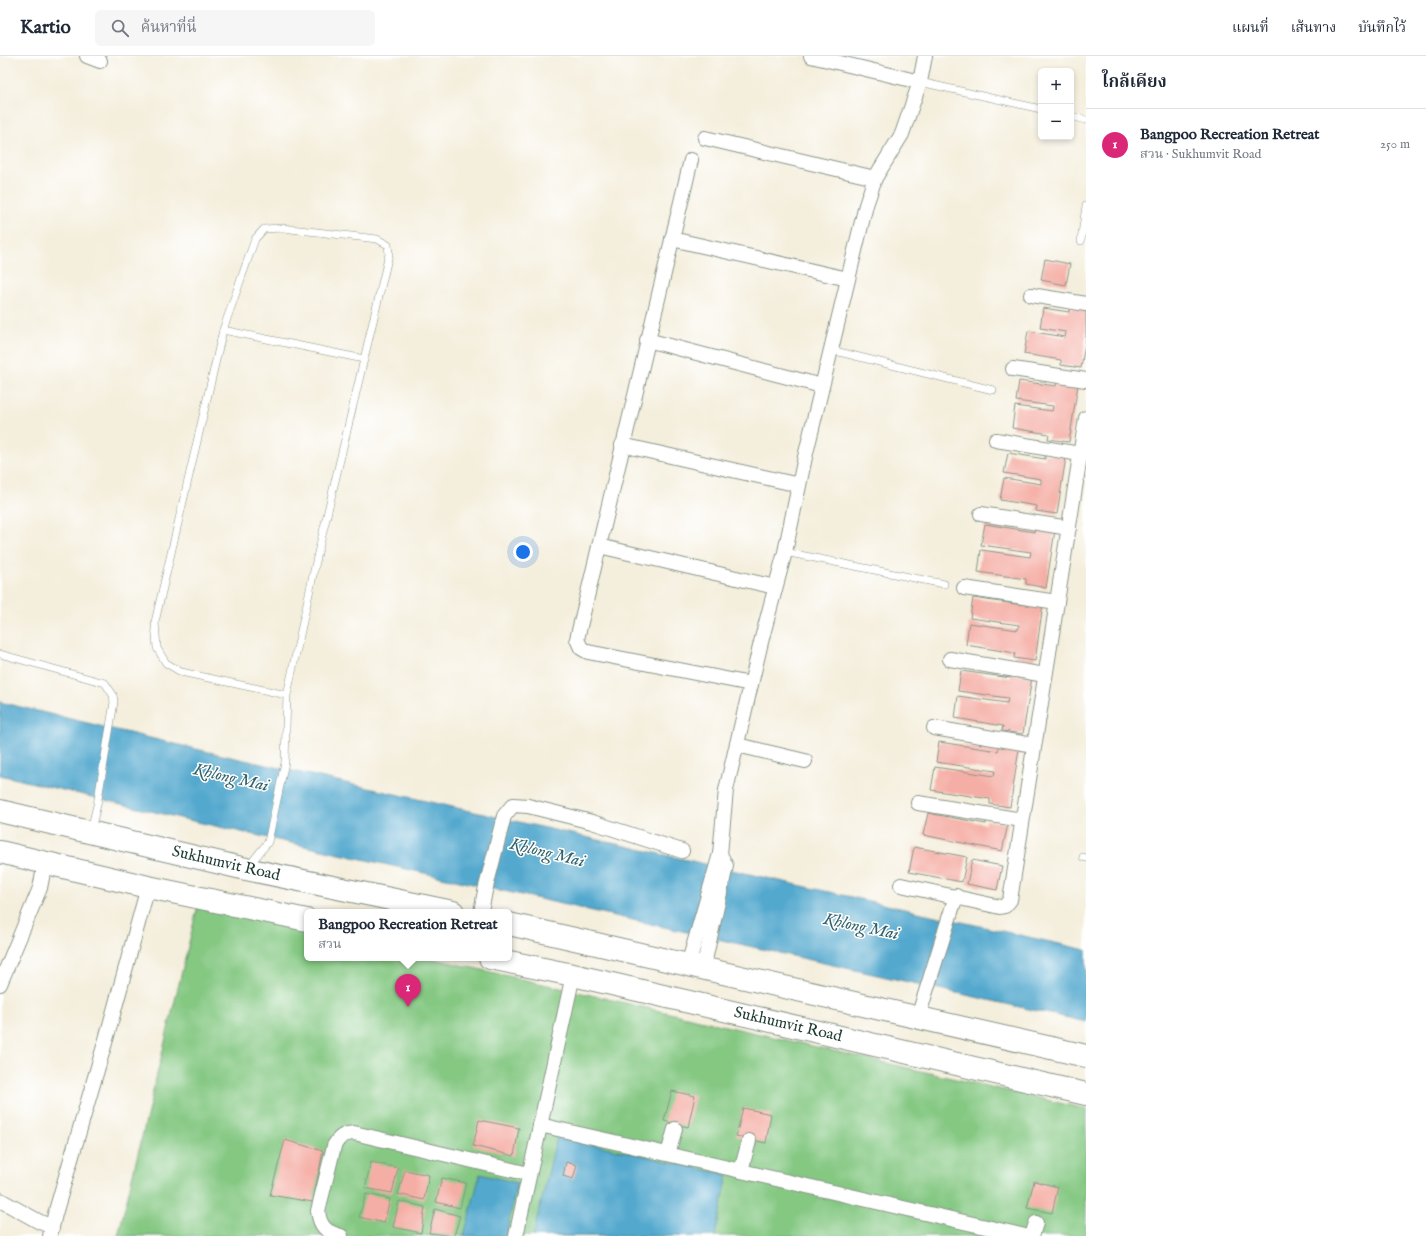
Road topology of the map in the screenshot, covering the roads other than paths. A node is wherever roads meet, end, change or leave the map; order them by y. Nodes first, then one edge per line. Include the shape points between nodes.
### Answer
1 (811, 56) edge
2 (925, 56) edge
3 (920, 82) junction
4 (1038, 108) edge
5 (1074, 117) edge
6 (1086, 120) edge
7 (705, 138) dead end
8 (691, 160) dead end
9 (875, 178) junction
10 (1086, 206) edge
11 (672, 239) junction
12 (1081, 242) dead end
13 (848, 280) junction
14 (1031, 295) dead end
15 (1086, 304) edge
16 (223, 330) junction
17 (647, 340) junction
18 (831, 350) junction
19 (364, 359) junction
20 (1013, 369) dead end
21 (1086, 380) edge
22 (822, 386) junction
23 (992, 390) dead end
24 (1086, 418) edge
25 (996, 440) dead end
26 (622, 445) junction
27 (1080, 454) junction
28 (799, 485) junction
29 (981, 514) dead end
30 (1069, 528) junction
31 (598, 546) junction
32 (785, 552) junction
33 (944, 584) dead end
34 (775, 587) junction
35 (964, 588) dead end
36 (1057, 602) junction
37 (0, 654) edge
38 (950, 659) dead end
39 (1045, 675) junction
40 (751, 684) junction
41 (287, 695) junction
42 (934, 728) dead end
43 (737, 745) junction
44 (1034, 745) junction
45 (805, 761) dead end
46 (918, 803) dead end
47 (0, 811) edge
48 (1022, 820) junction
49 (91, 832) junction
50 (682, 850) dead end
51 (0, 852) edge
52 (721, 861) junction
53 (44, 863) junction
54 (246, 869) junction
55 (901, 885) dead end
56 (148, 887) junction
57 (956, 896) junction
58 (439, 909) edge
59 (482, 909) edge
60 (304, 919) edge
61 (512, 925) edge
62 (579, 940) junction
63 (505, 961) edge
64 (696, 967) junction
65 (573, 975) junction
66 (0, 984) edge
67 (918, 1017) junction
68 (1086, 1056) edge
69 (1086, 1094) edge
70 (540, 1125) junction
71 (675, 1129) dead end
72 (749, 1141) dead end
73 (668, 1154) junction
74 (741, 1171) junction
75 (529, 1174) junction
76 (0, 1200) edge
77 (51, 1231) edge
78 (341, 1236) edge
79 (516, 1236) edge
80 (1025, 1236) edge

1 - 3 street
2 - 3 street
3 - 4 lane
3 - 9 street via 902,134
5 - 6 lane
7 - 9 street
8 - 11 street
9 - 13 street
10 - 12 lane
11 - 13 street
11 - 17 street
13 - 18 street
14 - 15 street
16 - 19 lane
16 - 19 lane via 255,239 264,229 282,228 377,239 388,245 389,254
16 - 41 lane via 155,622 157,648 166,664 182,672
17 - 22 street
17 - 26 street
18 - 22 street
18 - 23 lane
19 - 41 lane
20 - 21 street
22 - 28 street
24 - 27 street
25 - 27 street
26 - 28 street
26 - 31 street
27 - 30 street
28 - 32 street
29 - 30 street
30 - 36 street
31 - 34 street
31 - 40 street via 577,639 581,648 588,652
32 - 33 lane
32 - 34 street
34 - 40 street
35 - 36 street
36 - 39 street
37 - 49 lane via 105,683 113,695 111,722
38 - 39 street
39 - 44 street
40 - 43 street
41 - 54 lane via 285,762 268,842
42 - 44 street
43 - 45 street
43 - 52 street via 726,790
44 - 48 street
46 - 48 street
47 - 49 highway, Sukhumvit Road
48 - 57 street via 1010,900 1005,906
49 - 54 highway, Sukhumvit Road
50 - 59 street via 592,822 528,806 513,805 504,816
51 - 53 highway
52 - 64 street via 694,942
52 - 64 street via 709,946
53 - 56 highway
53 - 66 street via 40,888
54 - 58 highway, Sukhumvit Road
55 - 57 street
56 - 60 highway
56 - 77 street
57 - 67 street
61 - 62 highway
62 - 64 highway
62 - 65 highway
63 - 65 highway, Sukhumvit Road
64 - 67 highway
65 - 69 highway, Sukhumvit Road
65 - 70 street
67 - 68 highway
70 - 73 street
70 - 75 street
71 - 73 street
72 - 74 street
73 - 74 street
74 - 80 street
75 - 78 street via 346,1133 338,1138 334,1146 318,1211 323,1227
75 - 79 street
76 - 77 street

